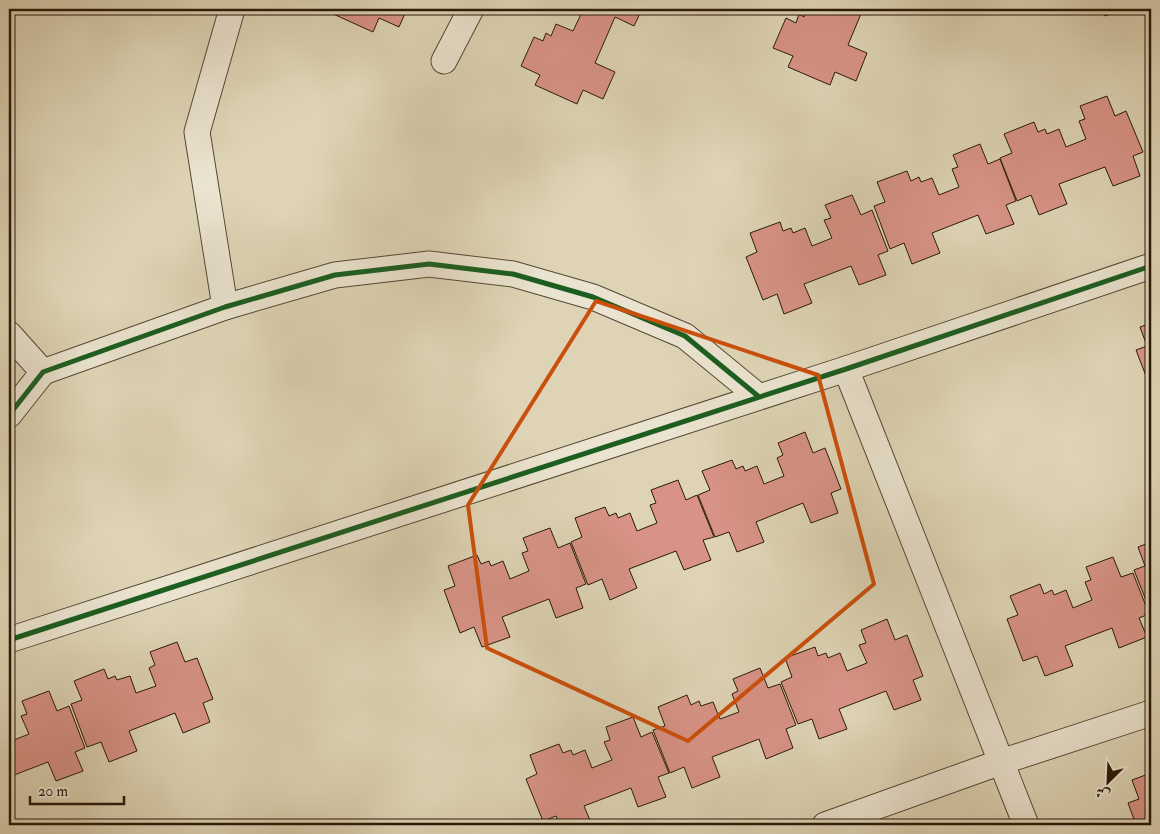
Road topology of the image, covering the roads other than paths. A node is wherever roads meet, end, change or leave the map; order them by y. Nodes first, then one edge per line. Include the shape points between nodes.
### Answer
1 (232, 9) edge
2 (470, 9) edge
3 (444, 60) dead end
4 (1151, 266) edge
5 (224, 307) junction
6 (9, 334) edge
7 (846, 369) junction
8 (43, 372) junction
9 (758, 396) junction
10 (9, 415) edge
11 (9, 640) edge
12 (1151, 713) edge
13 (1001, 762) junction
14 (824, 825) edge
15 (1026, 825) edge

1 - 5 street via 197,132
2 - 3 street
4 - 7 street
5 - 8 street
5 - 9 street via 335,274 429,264 512,274 593,297 685,336
6 - 8 street
7 - 9 street
7 - 13 street
8 - 10 street
9 - 11 street
12 - 13 street
13 - 14 street
13 - 15 street

